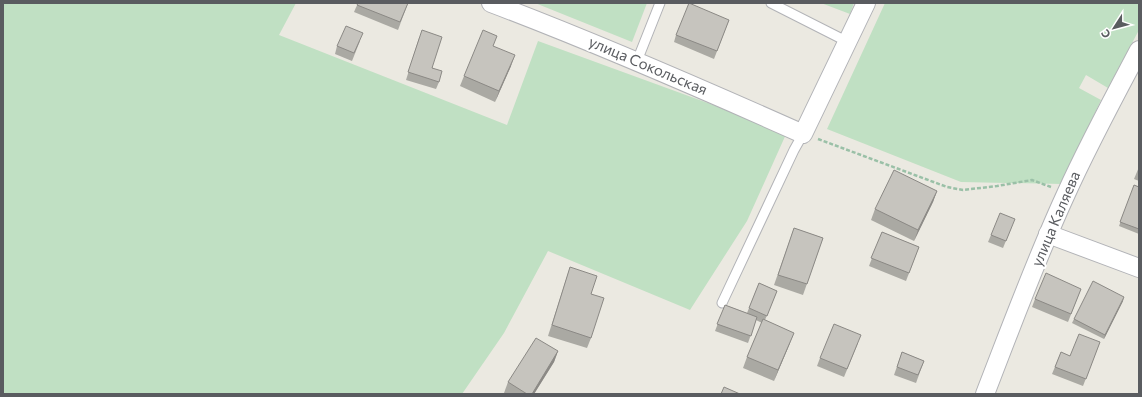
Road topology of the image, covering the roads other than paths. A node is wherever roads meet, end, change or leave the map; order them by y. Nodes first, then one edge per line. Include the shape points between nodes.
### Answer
1 (491, 3) edge
2 (660, 3) edge
3 (771, 3) edge
4 (866, 3) edge
5 (848, 42) junction
6 (1139, 50) edge
7 (637, 61) junction
8 (803, 134) junction
9 (1048, 234) junction
10 (1139, 268) edge
11 (722, 303) dead end
12 (985, 394) edge

1 - 7 street, улица Сокольская
2 - 7 lane
3 - 5 lane
4 - 5 street
5 - 8 street
6 - 9 street, улица Каляева via 1091,141
7 - 8 street, улица Сокольская
8 - 11 lane
9 - 10 street
9 - 12 street, улица Каляева

